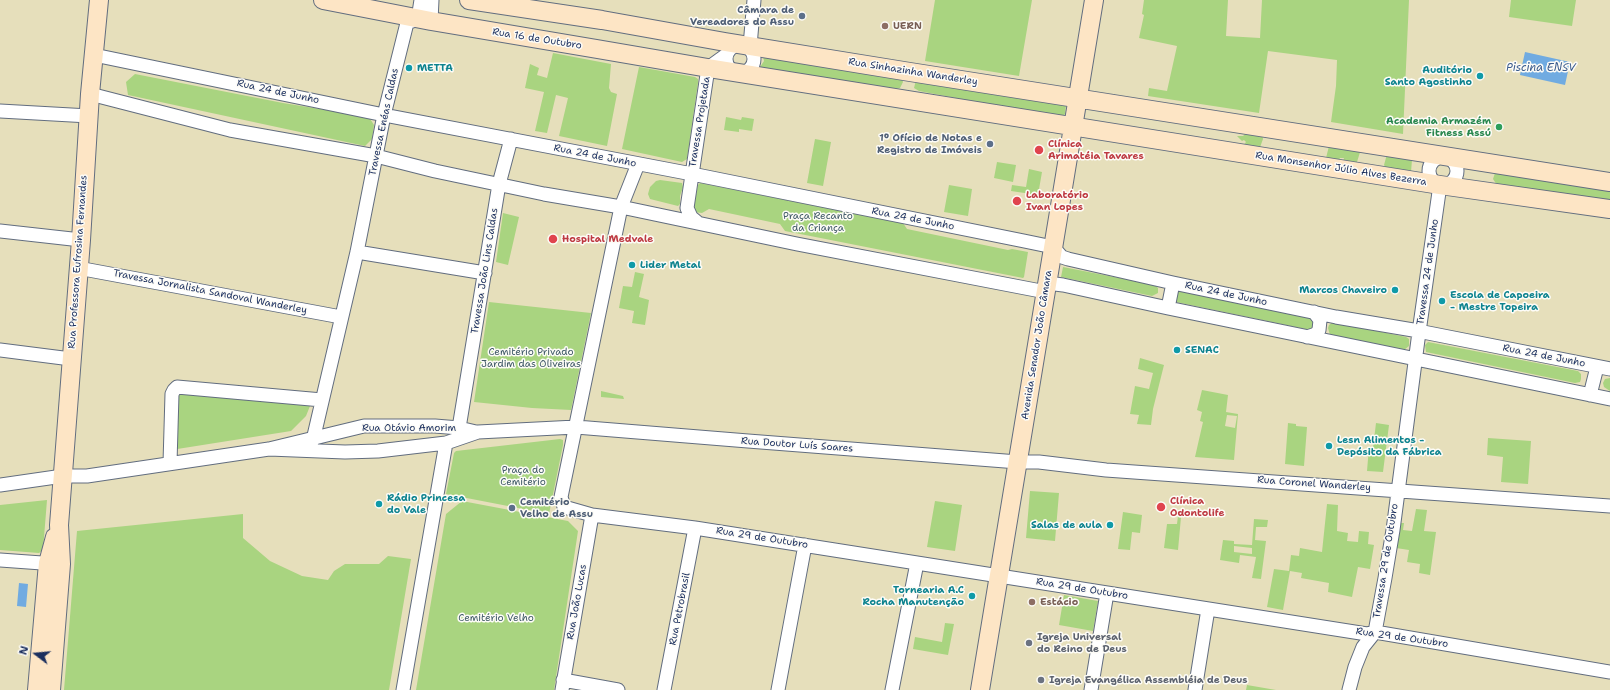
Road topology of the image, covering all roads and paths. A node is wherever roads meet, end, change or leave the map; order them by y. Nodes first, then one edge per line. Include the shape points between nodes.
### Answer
1 (98, 0) edge
2 (323, 0) edge
3 (422, 0) edge
4 (432, 0) edge
5 (469, 0) edge
6 (754, 0) edge
7 (1094, 0) edge
8 (536, 10) junction
9 (424, 20) junction
10 (602, 20) junction
11 (532, 38) junction
12 (746, 45) junction
13 (598, 48) junction
14 (94, 55) junction
15 (726, 55) junction
16 (708, 68) junction
17 (910, 72) junction
18 (744, 74) junction
19 (90, 94) junction
20 (1077, 98) junction
21 (905, 99) junction
22 (0, 111) edge
23 (384, 115) junction
24 (89, 116) junction
25 (1073, 127) junction
26 (1279, 130) junction
27 (1320, 136) junction
28 (511, 139) junction
29 (376, 156) junction
30 (1445, 156) junction
31 (1274, 159) junction
32 (638, 164) junction
33 (1315, 166) junction
34 (692, 174) junction
35 (1610, 182) edge
36 (499, 184) junction
37 (1440, 185) junction
38 (621, 207) junction
39 (1610, 209) edge
40 (697, 222) junction
41 (0, 231) edge
42 (80, 240) junction
43 (1053, 247) junction
44 (357, 252) junction
45 (78, 268) junction
46 (485, 273) junction
47 (1173, 283) junction
48 (1046, 287) junction
49 (1168, 308) junction
50 (1314, 312) junction
51 (341, 317) junction
52 (1336, 317) junction
53 (1419, 332) junction
54 (1307, 337) junction
55 (1331, 342) junction
56 (0, 350) edge
57 (71, 359) junction
58 (1416, 360) junction
59 (1604, 368) edge
60 (1590, 395) junction
61 (1610, 399) edge
62 (322, 400) junction
63 (576, 426) junction
64 (459, 428) junction
65 (478, 432) junction
66 (313, 440) junction
67 (446, 443) junction
68 (269, 449) junction
69 (1018, 462) junction
70 (170, 463) junction
71 (63, 476) junction
72 (0, 485) edge
73 (1398, 490) junction
74 (1610, 506) edge
75 (592, 515) junction
76 (695, 528) junction
77 (805, 545) junction
78 (0, 560) edge
79 (917, 563) junction
80 (54, 564) junction
81 (1000, 576) junction
82 (1107, 593) junction
83 (1208, 610) junction
84 (1375, 632) junction
85 (1610, 672) edge
86 (563, 685) edge
87 (37, 690) edge
88 (51, 690) edge
89 (402, 690) edge
90 (618, 690) edge
91 (664, 690) edge
92 (778, 690) edge
93 (892, 690) edge
94 (980, 690) edge
95 (1090, 690) edge
96 (1194, 690) edge
97 (1349, 690) edge

1 - 14 street, Rua Professora Eufrosina Fernandes
2 - 9 street, Rua 16 de Outubro
3 - 9 street
4 - 9 street
5 - 8 street
6 - 12 street
7 - 20 street, Avenida Senador João Câmara
8 - 10 street
8 - 11 street
9 - 11 street, Rua 16 de Outubro
9 - 23 street, Travessa Enéas Caldas via 407,23
10 - 12 street
10 - 13 street
11 - 13 street, Rua 16 de Outubro
12 - 15 street via 733,46
12 - 17 street, Rua Sinhazinha Wanderley
12 - 18 street via 751,50 754,61
13 - 16 street, Rua 16 de Outubro
14 - 19 street, Rua Professora Eufrosina Fernandes
14 - 23 street, Rua 24 de Junho
15 - 16 street, Travessa Projetada
15 - 18 street via 728,67
16 - 18 street, Rua 16 de Outubro
16 - 34 street, Travessa Projetada
17 - 20 street, Rua Sinhazinha Wanderley
17 - 21 street
18 - 21 street
19 - 24 street, Rua Professora Eufrosina Fernandes
19 - 29 street via 230,130
20 - 25 street, Avenida Senador João Câmara
20 - 26 street
21 - 25 street
22 - 24 street
23 - 28 street, Rua 24 de Junho
23 - 29 street, Travessa Enéas Caldas
24 - 42 street, Rua Professora Eufrosina Fernandes
25 - 31 street, Rua Monsenhor Júlio Alves Bezerra
25 - 43 street, Avenida Senador João Câmara
26 - 27 street
26 - 31 street
27 - 30 street
27 - 33 street
28 - 32 street, Rua 24 de Junho
28 - 36 street, Travessa João Lins Caldas
29 - 36 street
29 - 44 street, Travessa Enéas Caldas
30 - 35 street
30 - 37 street via 1436,158 1429,170 1433,182
30 - 37 street via 1455,163 1458,171 1452,182
31 - 33 street, Rua Monsenhor Júlio Alves Bezerra
32 - 34 street, Rua 24 de Junho
32 - 38 street
33 - 37 street, Rua Monsenhor Júlio Alves Bezerra
34 - 40 street, Travessa Projetada via 687,208
34 - 43 street, Rua 24 de Junho
36 - 38 street
36 - 46 street, Travessa João Lins Caldas
37 - 39 street, Rua Monsenhor Júlio Alves Bezerra
37 - 53 street, Travessa 24 de Junho
38 - 40 street
38 - 63 street
40 - 48 street via 797,244
41 - 42 street
42 - 45 street, Rua Professora Eufrosina Fernandes
43 - 47 street, Rua 24 de Junho via 1062,257 1068,259
43 - 48 street, Avenida Senador João Câmara
44 - 46 street
44 - 51 street, Travessa Enéas Caldas
45 - 51 street, Travessa Jornalista Sandoval Wanderley
45 - 57 street, Rua Professora Eufrosina Fernandes
46 - 64 street, Travessa João Lins Caldas
47 - 49 street
47 - 50 street, Rua 24 de Junho
48 - 49 street via 1063,285
48 - 69 street, Avenida Senador João Câmara
49 - 54 street
50 - 52 street, Rua 24 de Junho
50 - 54 street via 1320,320 1319,330
51 - 62 street, Travessa Enéas Caldas
52 - 53 street, Rua 24 de Junho
52 - 55 street via 1329,320 1325,327 1325,335
53 - 58 street, Travessa 24 de Junho
53 - 59 street, Rua 24 de Junho
54 - 55 street
55 - 58 street
56 - 57 street
57 - 71 street, Rua Professora Eufrosina Fernandes
58 - 60 street
58 - 73 street, Travessa 24 de Junho
59 - 60 street
60 - 61 street
62 - 66 street, Travessa Enéas Caldas
62 - 70 street via 178,387 172,394
63 - 65 street, Rua Otávio Amorim
63 - 69 street, Rua Doutor Luís Soares
63 - 75 street, Rua 29 de Outubro via 561,497 564,507
64 - 65 street, Rua Otávio Amorim
64 - 66 street, Rua Otávio Amorim via 364,426
65 - 67 street, Rua Otávio Amorim
66 - 68 street, Rua Otávio Amorim
67 - 68 street, Rua Otávio Amorim via 364,452
67 - 89 street
68 - 70 street, Rua Otávio Amorim
69 - 73 street, Rua Coronel Wanderley
69 - 81 street, Avenida Senador João Câmara
70 - 71 street, Rua Otávio Amorim via 87,476
71 - 72 street, Rua Otávio Amorim
71 - 80 street, Rua Professora Eufrosina Fernandes
73 - 74 street, Rua Coronel Wanderley
73 - 84 street, Travessa 29 de Outubro
75 - 76 street, Rua 29 de Outubro
75 - 86 street, Rua João Lucas
76 - 77 street, Rua 29 de Outubro
76 - 91 street, Rua Petrobrasil
77 - 79 street, Rua 29 de Outubro
77 - 92 street
78 - 80 street
79 - 81 street, Rua 29 de Outubro
79 - 93 street
80 - 87 street
80 - 88 street
81 - 82 street, Rua 29 de Outubro
81 - 94 street, Avenida Senador João Câmara
82 - 83 street, Rua 29 de Outubro
82 - 95 street
83 - 84 street, Rua 29 de Outubro via 1367,634
83 - 96 street
84 - 85 street, Rua 29 de Outubro
84 - 97 street via 1363,647 1354,666
86 - 90 street

